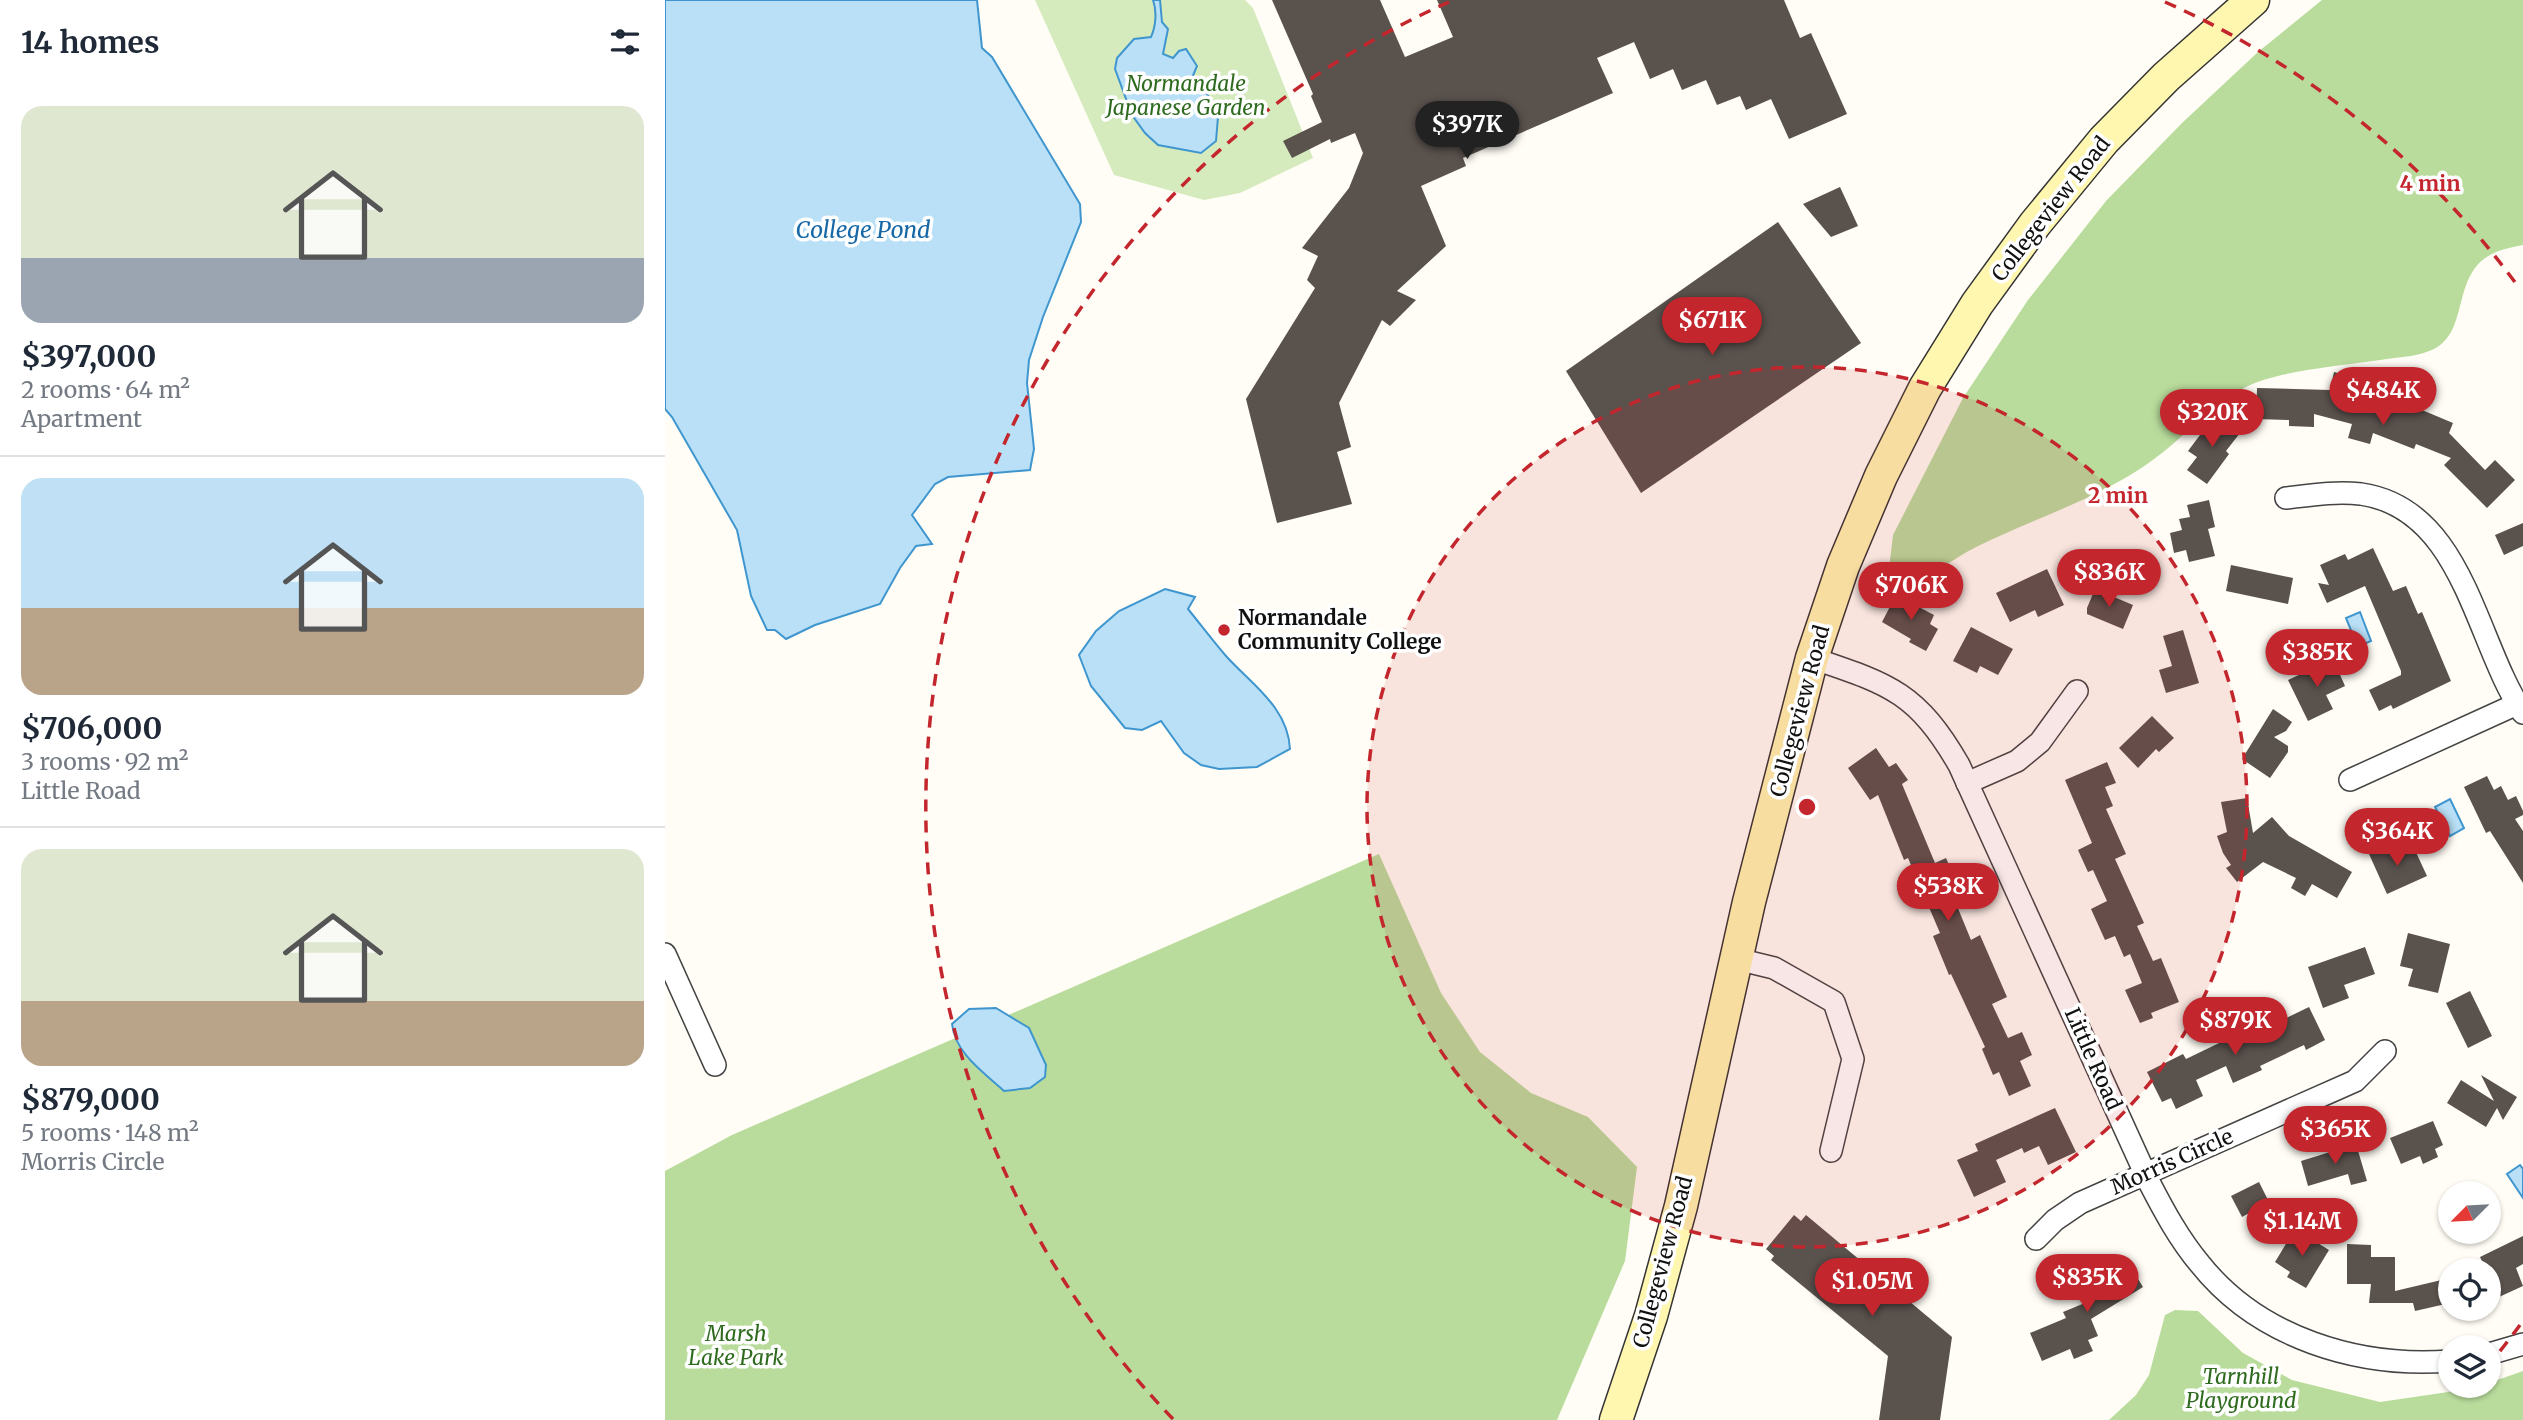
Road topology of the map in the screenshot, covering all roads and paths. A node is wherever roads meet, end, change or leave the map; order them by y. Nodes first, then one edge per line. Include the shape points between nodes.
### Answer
1 (2253, 0) edge
2 (2286, 498) dead end
3 (1812, 658) junction
4 (2077, 691) dead end
5 (2520, 709) edge
6 (2350, 780) dead end
7 (1967, 783) junction
8 (665, 954) edge
9 (1737, 959) junction
10 (2385, 1051) dead end
11 (715, 1065) dead end
12 (1831, 1151) dead end
13 (2145, 1174) junction
14 (2036, 1239) dead end
15 (2523, 1344) edge
16 (2501, 1350) edge
17 (2438, 1361) edge
18 (1616, 1420) edge

1 - 3 street, Collegeview Road via 2104,140 1977,304 1925,388 1881,476 1843,566
2 - 5 street via 2333,493 2390,502 2436,536 2452,560
3 - 7 street, Little Road via 1890,687 1918,707 1942,735
3 - 9 street, Collegeview Road
4 - 7 street via 2040,742 2017,761
5 - 6 street
7 - 13 street, Little Road
8 - 11 street
9 - 12 street via 1774,968 1834,1002 1853,1059
9 - 18 street, Collegeview Road via 1681,1206
10 - 13 street, Morris Circle via 2355,1081
13 - 14 street, Morris Circle via 2080,1203
13 - 17 street, Little Road via 2172,1226 2201,1266 2279,1328 2323,1348 2372,1359
15 - 16 street

